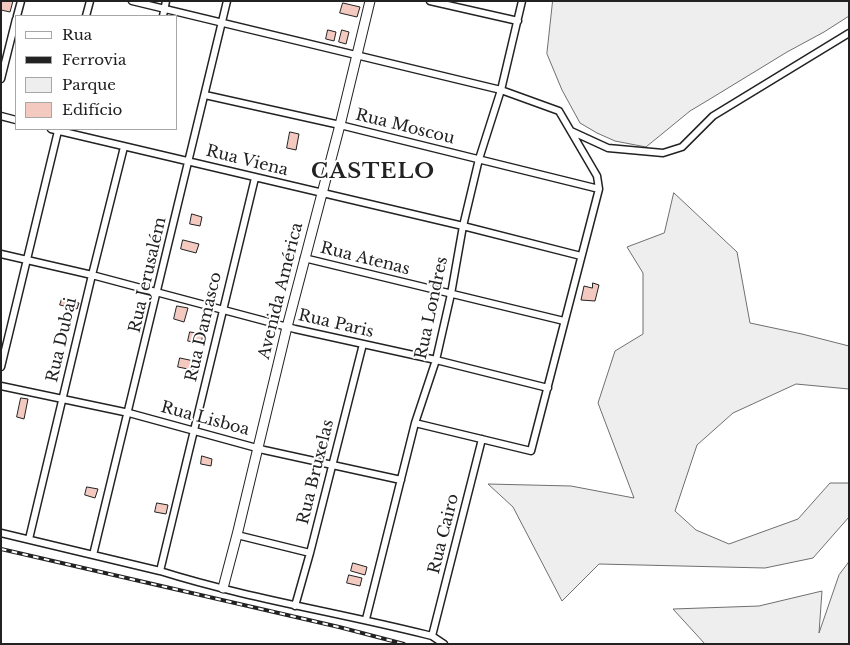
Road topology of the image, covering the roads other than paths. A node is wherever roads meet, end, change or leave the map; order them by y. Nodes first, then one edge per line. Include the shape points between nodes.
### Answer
1 (21, 1) edge
2 (90, 1) edge
3 (132, 1) edge
4 (166, 1) edge
5 (227, 1) edge
6 (370, 1) edge
7 (430, 1) edge
8 (522, 1) edge
9 (165, 9) junction
10 (18, 15) edge
11 (86, 15) edge
12 (163, 15) edge
13 (518, 21) junction
14 (222, 23) junction
15 (15, 26) edge
16 (849, 33) edge
17 (356, 56) junction
18 (1, 79) edge
19 (501, 90) junction
20 (205, 95) junction
21 (1, 116) edge
22 (15, 120) edge
23 (340, 125) junction
24 (54, 130) edge
25 (571, 131) junction
26 (124, 147) junction
27 (479, 159) junction
28 (189, 161) junction
29 (255, 178) junction
30 (599, 189) junction
31 (321, 194) junction
32 (463, 226) junction
33 (1, 254) edge
34 (582, 256) junction
35 (304, 258) junction
36 (27, 259) junction
37 (92, 275) junction
38 (158, 292) junction
39 (451, 294) junction
40 (223, 308) junction
41 (564, 321) junction
42 (287, 326) junction
43 (363, 344) junction
44 (436, 360) junction
45 (1, 367) edge
46 (1, 386) edge
47 (548, 388) junction
48 (62, 398) junction
49 (128, 413) junction
50 (415, 423) junction
51 (194, 431) junction
52 (482, 439) junction
53 (257, 448) junction
54 (331, 465) junction
55 (401, 480) junction
56 (1, 533) edge
57 (237, 535) junction
58 (29, 539) junction
59 (310, 553) junction
60 (93, 555) junction
61 (160, 571) junction
62 (222, 588) junction
63 (295, 606) junction
64 (366, 619) junction
65 (432, 636) junction
66 (444, 644) edge

1 - 10 street
2 - 11 street
3 - 9 street
4 - 9 street
5 - 14 street, Rua Jerusalém
6 - 17 street, Avenida América
7 - 13 street
8 - 13 street, Rua Londres
9 - 12 street
9 - 14 street
13 - 19 street, Rua Londres
14 - 17 street
14 - 20 street, Rua Jerusalém
15 - 18 street
16 - 25 street via 713,116 682,147 663,153 608,148
17 - 19 street
17 - 23 street, Avenida América
19 - 25 street via 559,111
19 - 27 street, Rua Londres
20 - 23 street, Rua Moscou
20 - 28 street, Rua Jerusalém
21 - 22 street
23 - 27 street, Rua Moscou
23 - 31 street, Avenida América
24 - 26 street, Rua Viena
24 - 36 street
25 - 30 street via 597,176
26 - 28 street, Rua Viena
26 - 37 street, Rua Dubai
27 - 30 street, Rua Moscou
27 - 32 street, Rua Londres
28 - 29 street, Rua Viena
28 - 38 street, Rua Jerusalém
29 - 31 street, Rua Viena
29 - 40 street, Rua Damasco
30 - 34 street
31 - 32 street, Rua Viena
31 - 35 street, Avenida América
32 - 34 street, Rua Viena
32 - 39 street, Rua Londres
33 - 36 street, Rua Paris
34 - 41 street
35 - 39 street, Rua Atenas
35 - 42 street, Avenida América
36 - 37 street, Rua Paris
36 - 45 street
37 - 38 street, Rua Paris
37 - 48 street, Rua Dubai
38 - 40 street, Rua Paris
38 - 49 street, Rua Jerusalém
39 - 41 street, Rua Atenas
39 - 44 street, Rua Londres
40 - 42 street, Rua Paris
40 - 51 street, Rua Damasco
41 - 47 street
42 - 43 street, Rua Paris
42 - 53 street, Avenida América
43 - 44 street, Rua Paris
43 - 54 street, Rua Bruxelas
44 - 47 street, Rua Paris
44 - 50 street, Rua Londres
46 - 48 street, Rua Lisboa
47 - 52 street via 531,451
48 - 49 street, Rua Lisboa
48 - 58 street, Rua Dubai
49 - 51 street, Rua Lisboa
49 - 60 street, Rua Jerusalém
50 - 52 street
50 - 55 street, Rua Londres
51 - 53 street, Rua Lisboa
51 - 61 street, Rua Damasco
52 - 65 street, Rua Cairo
53 - 54 street, Rua Lisboa
53 - 57 street, Avenida América
54 - 55 street, Rua Lisboa
54 - 59 street, Rua Bruxelas
55 - 64 street, Rua Londres
56 - 58 street
57 - 59 street
57 - 62 street, Avenida América
58 - 60 street
59 - 63 street, Rua Bruxelas
60 - 61 street
61 - 62 street
62 - 63 street
63 - 64 street
64 - 65 street
65 - 66 street

